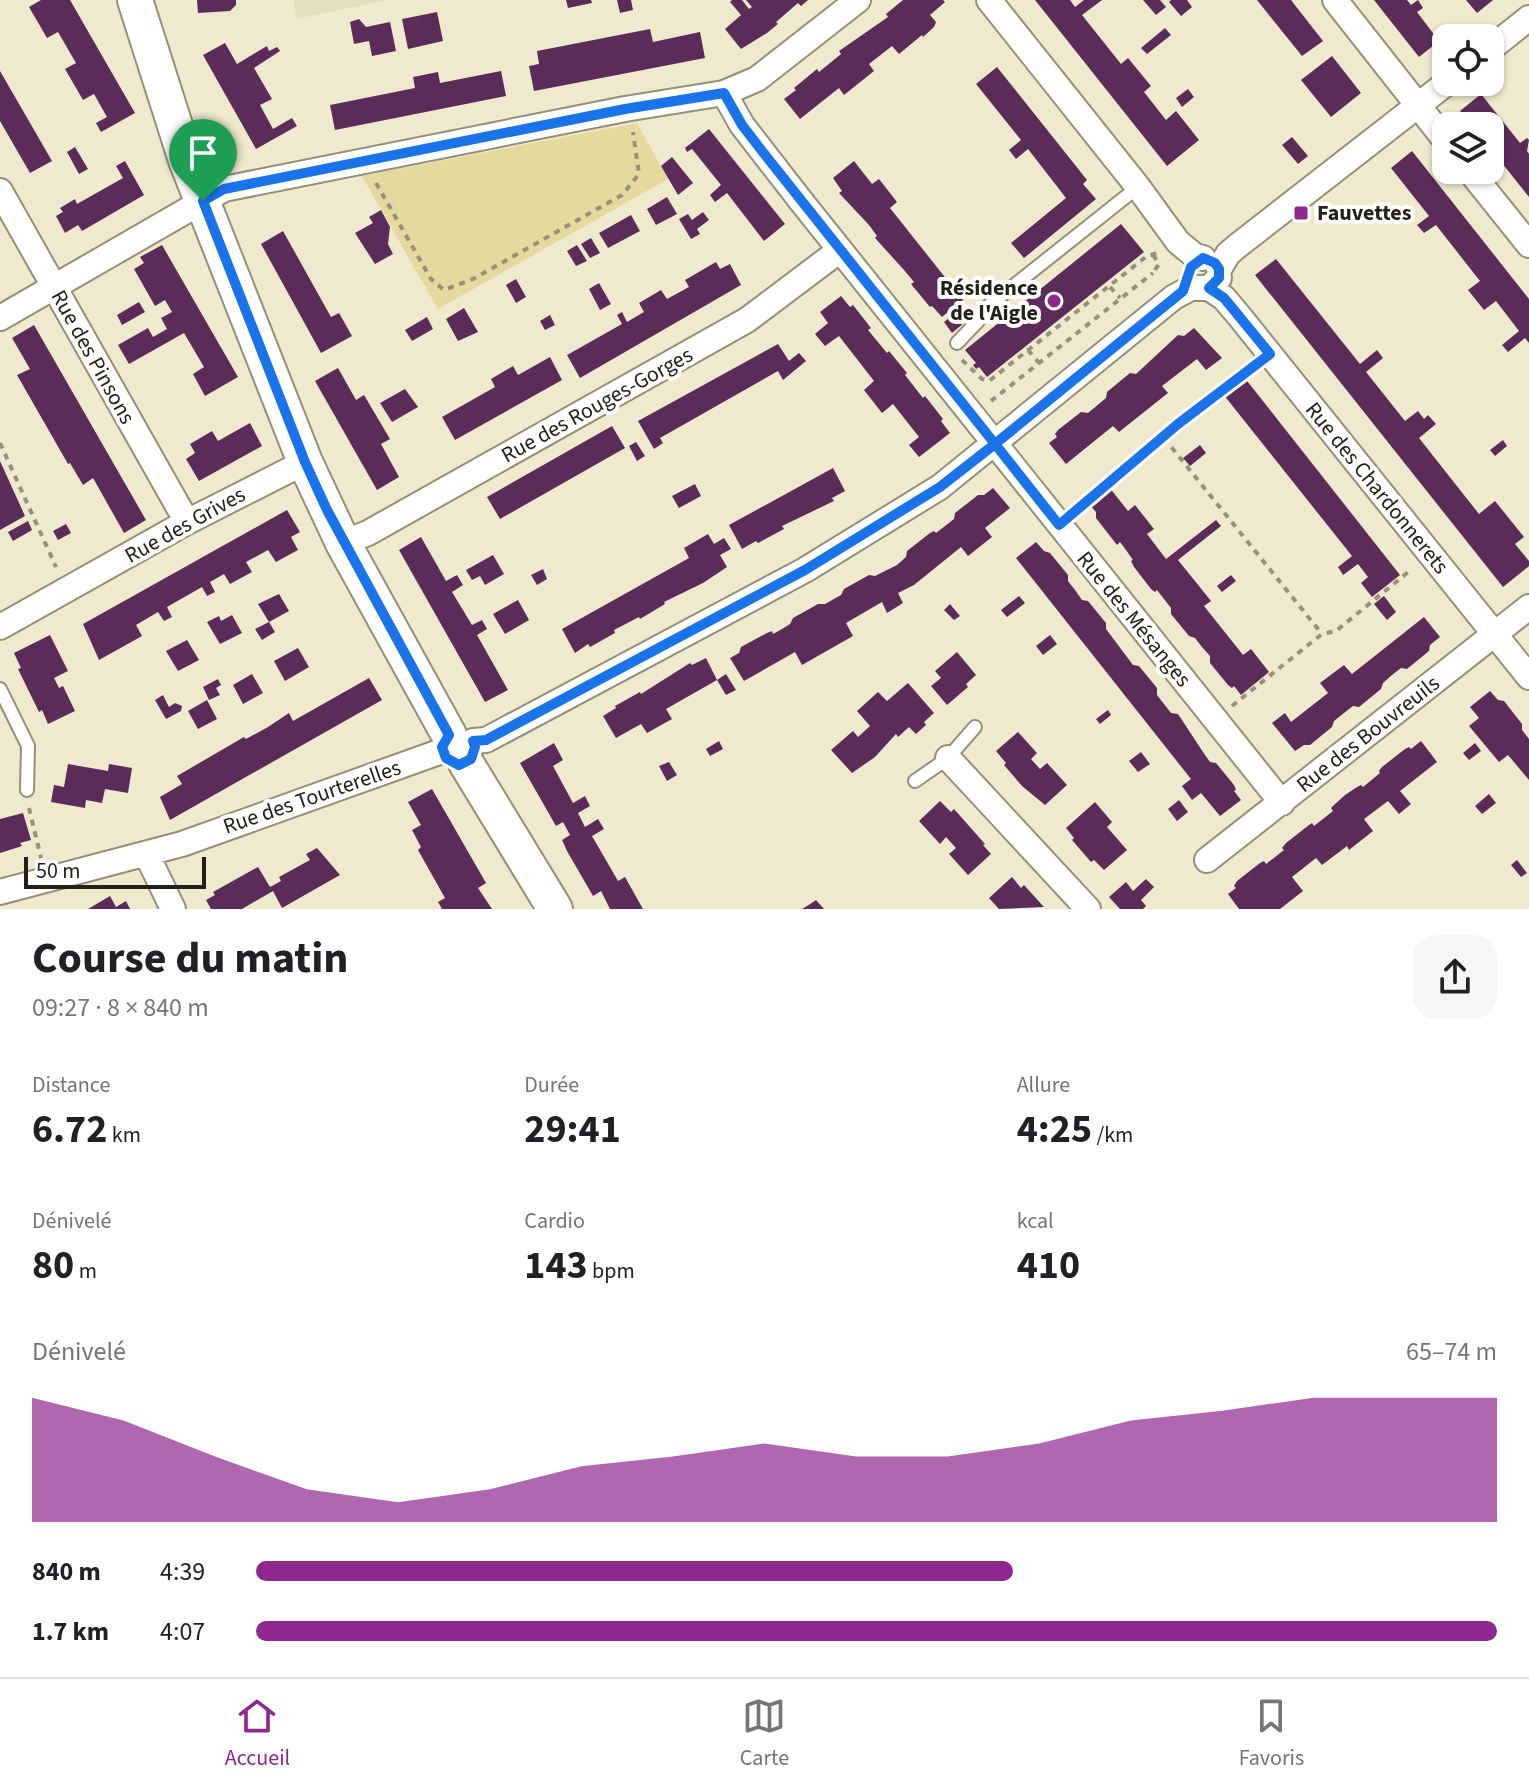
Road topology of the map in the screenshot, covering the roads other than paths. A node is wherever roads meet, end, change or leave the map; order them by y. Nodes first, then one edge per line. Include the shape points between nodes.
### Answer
1 (135, 0) edge
2 (858, 0) edge
3 (989, 0) edge
4 (1335, 0) edge
5 (1529, 18) edge
6 (1504, 38) edge
7 (724, 93) junction
8 (1432, 95) edge
9 (1417, 107) junction
10 (1432, 125) edge
11 (1480, 184) edge
12 (1138, 187) junction
13 (0, 191) edge
14 (203, 201) junction
15 (1529, 245) edge
16 (840, 250) junction
17 (1205, 273) junction
18 (53, 285) junction
19 (0, 318) edge
20 (957, 343) road end
21 (995, 444) junction
22 (305, 462) junction
23 (187, 522) junction
24 (343, 543) junction
25 (1529, 607) edge
26 (0, 627) edge
27 (1495, 633) junction
28 (1529, 677) edge
29 (0, 689) edge
30 (975, 727) dead end
31 (458, 748) junction
32 (948, 758) junction
33 (915, 781) dead end
34 (27, 790) road end
35 (1282, 803) junction
36 (147, 855) junction
37 (1207, 860) dead end
38 (0, 892) edge
39 (173, 909) edge
40 (555, 909) edge
41 (1088, 909) edge

1 - 14 street
2 - 7 street via 757,79
3 - 12 street, Rue des Chardonnerets
4 - 9 street
5 - 6 street
7 - 14 street via 224,189
7 - 16 street, Rue des Mésanges via 742,125
8 - 9 street, Rue des Tourterelles
9 - 10 street
9 - 17 street, Rue des Tourterelles
11 - 15 street
12 - 17 street, Rue des Chardonnerets
12 - 20 lane via 987,307
13 - 18 street, Rue des Pinsons
14 - 18 street
14 - 22 street
16 - 21 street, Rue des Mésanges
16 - 24 street, Rue des Rouges-Gorges via 747,320
17 - 21 street, Rue des Tourterelles
17 - 27 street, Rue des Chardonnerets
18 - 19 street
18 - 23 street, Rue des Pinsons
21 - 31 street, Rue des Tourterelles via 940,487 805,570 486,740
21 - 35 street, Rue des Mésanges
22 - 23 street, Rue des Grives
22 - 24 street
23 - 26 street, Rue des Grives
24 - 31 street
25 - 27 street, Rue des Bouvreuils
27 - 28 street, Rue des Chardonnerets
27 - 35 street, Rue des Bouvreuils
29 - 34 lane via 28,746
30 - 32 lane
31 - 36 street, Rue des Tourterelles
31 - 40 street
32 - 33 lane
32 - 41 street
35 - 37 street, Rue des Bouvreuils
36 - 38 street, Rue des Tourterelles
36 - 39 street

